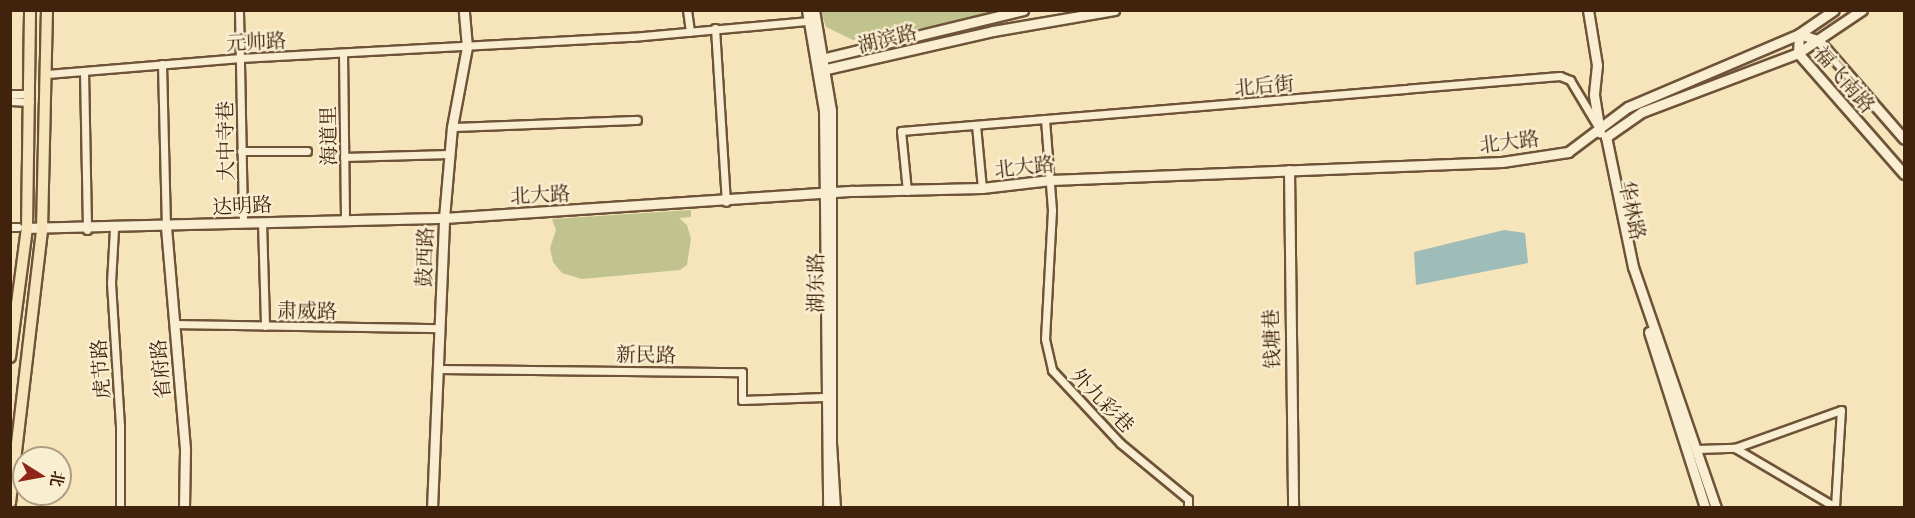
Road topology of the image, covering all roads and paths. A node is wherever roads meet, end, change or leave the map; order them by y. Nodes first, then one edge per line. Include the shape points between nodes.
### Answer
1 (30, 10) edge
2 (47, 10) edge
3 (464, 10) edge
4 (687, 10) edge
5 (814, 10) edge
6 (1023, 10) edge
7 (1114, 10) edge
8 (1588, 10) edge
9 (1834, 10) edge
10 (1862, 10) edge
11 (239, 11) edge
12 (808, 16) edge
13 (715, 28) junction
14 (690, 33) junction
15 (1799, 34) junction
16 (1818, 40) junction
17 (467, 47) junction
18 (343, 53) junction
19 (1798, 53) junction
20 (240, 58) junction
21 (822, 59) junction
22 (162, 64) junction
23 (84, 70) junction
24 (824, 70) junction
25 (47, 74) junction
26 (10, 94) edge
27 (30, 98) junction
28 (10, 101) edge
29 (1045, 119) junction
30 (637, 120) dead end
31 (976, 125) junction
32 (452, 127) junction
33 (1604, 131) junction
34 (1905, 139) edge
35 (241, 151) junction
36 (307, 151) dead end
37 (449, 154) junction
38 (344, 157) junction
39 (1289, 170) junction
40 (1905, 174) edge
41 (1051, 180) junction
42 (982, 188) junction
43 (907, 191) junction
44 (829, 194) junction
45 (726, 202) junction
46 (444, 218) junction
47 (345, 219) junction
48 (262, 222) junction
49 (243, 223) junction
50 (18, 227) edge
51 (166, 227) junction
52 (114, 229) junction
53 (42, 230) junction
54 (87, 230) junction
55 (174, 324) junction
56 (265, 326) junction
57 (440, 328) junction
58 (10, 357) edge
59 (439, 369) junction
60 (824, 397) junction
61 (1736, 448) junction
62 (1697, 449) junction
63 (10, 503) edge
64 (120, 507) edge
65 (184, 507) edge
66 (432, 507) edge
67 (828, 507) edge
68 (835, 507) edge
69 (1188, 507) edge
70 (1293, 507) edge
71 (1705, 507) edge
72 (1716, 507) edge

1 - 27 main road
2 - 25 main road
3 - 17 street, 鼓西路
4 - 14 street
5 - 21 street
6 - 21 street, 湖滨路
7 - 24 street, 湖滨路 via 993,31
8 - 33 street via 1597,64 1594,95
9 - 15 street
10 - 16 street
11 - 20 street, 大中寺巷
12 - 13 street, 元帅路
12 - 21 street
13 - 14 street, 元帅路
13 - 45 street
14 - 17 street, 元帅路
15 - 16 street, 福飞南路
15 - 19 street, 福飞南路
15 - 33 street via 1628,107
16 - 19 street
16 - 34 street, 福飞南路
17 - 18 street, 元帅路
17 - 32 street, 鼓西路
18 - 20 street, 元帅路
18 - 38 street, 海道里
19 - 33 street via 1642,112
19 - 40 street, 福飞南路
20 - 22 street, 元帅路
20 - 35 street, 大中寺巷
21 - 24 street, 湖东路
22 - 23 street, 元帅路
22 - 51 street
23 - 25 street, 元帅路
23 - 54 street
24 - 44 street, 湖东路
25 - 53 main road
26 - 27 street
27 - 28 street
27 - 50 main road
29 - 31 street, 北后街
29 - 33 street, 北后街 via 1560,76 1569,80
29 - 41 street
30 - 32 street
31 - 42 street
31 - 43 street, 北后街 via 901,131
32 - 37 street, 鼓西路
33 - 39 street, 北大路 via 1568,152 1502,162
33 - 62 street, 华林路 via 1633,267
33 - 71 street, 华林路 via 1620,241
35 - 36 street
35 - 49 street, 大中寺巷
37 - 38 street
37 - 46 street, 鼓西路
38 - 47 street, 海道里
39 - 41 street, 北大路
39 - 70 street, 钱塘巷
41 - 42 street, 北大路
41 - 69 street, 外九彩巷 via 1046,339 1052,370 1120,443 1188,499
42 - 43 street, 北大路
43 - 44 street, 北大路
44 - 45 street, 北大路
44 - 60 street, 湖东路
44 - 68 street, 湖东路
45 - 46 street, 北大路
46 - 47 street, 达明路
46 - 57 street, 鼓西路
47 - 48 street, 达明路
48 - 49 street, 达明路
48 - 56 street
49 - 51 street, 达明路
50 - 53 street, 达明路
50 - 58 main road
51 - 52 street, 达明路
51 - 55 street, 省府路
52 - 54 street, 达明路
52 - 64 street, 虎节路 via 111,283 120,427
53 - 54 street, 达明路
53 - 63 main road
55 - 56 street, 肃威路
55 - 65 street, 省府路 via 185,450
56 - 57 street, 肃威路
57 - 59 street, 鼓西路
59 - 60 street, 新民路 via 742,372 742,400
59 - 66 street, 鼓西路
60 - 67 street, 湖东路
61 - 61 street via 1815,495 1835,507 1841,410
61 - 62 street
62 - 72 street, 华林路

